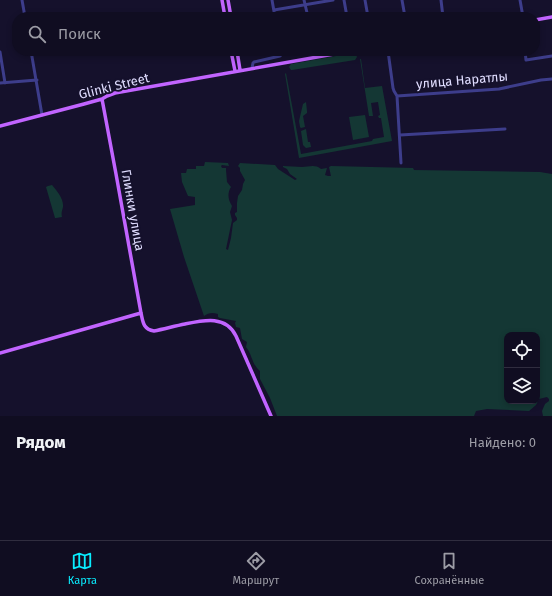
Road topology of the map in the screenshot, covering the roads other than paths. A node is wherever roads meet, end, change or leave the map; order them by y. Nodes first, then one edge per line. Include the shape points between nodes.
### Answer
1 (22, 0) edge
2 (222, 0) edge
3 (228, 0) edge
4 (272, 0) edge
5 (304, 0) edge
6 (333, 0) edge
7 (344, 0) edge
8 (365, 0) edge
9 (402, 0) edge
10 (440, 0) edge
11 (520, 0) edge
12 (305, 5) junction
13 (274, 10) joint
14 (24, 12) edge
15 (224, 12) edge
16 (230, 12) edge
17 (307, 12) edge
18 (346, 12) edge
19 (367, 12) edge
20 (404, 12) edge
21 (442, 12) edge
22 (521, 12) edge
23 (552, 17) edge
24 (540, 19) edge
25 (0, 52) edge
26 (32, 56) edge
27 (232, 56) edge
28 (238, 56) edge
29 (280, 56) edge
30 (323, 56) edge
31 (389, 56) edge
32 (525, 56) edge
33 (552, 56) edge
34 (252, 68) junction
35 (240, 70) junction
36 (235, 71) junction
37 (552, 79) edge
38 (36, 80) junction
39 (0, 83) edge
40 (5, 83) junction
41 (397, 96) junction
42 (102, 99) junction
43 (42, 115) junction
44 (0, 126) edge
45 (505, 129) dead end
46 (400, 136) junction
47 (402, 163) dead end
48 (141, 313) junction
49 (0, 353) edge
50 (271, 416) edge

1 - 14 street
2 - 15 main road
3 - 16 main road
4 - 13 street
5 - 12 street
6 - 12 street
7 - 18 street
8 - 19 street
9 - 20 street
10 - 21 street
11 - 22 street
12 - 13 street
12 - 17 street
23 - 24 main road
25 - 40 street
26 - 38 street
27 - 36 main road
28 - 35 main road
29 - 34 street via 254,62
30 - 34 main road, Glinki Street
31 - 41 street via 393,88
32 - 33 street via 526,60
34 - 35 main road, Glinki Street
35 - 36 main road, Glinki Street
36 - 42 main road, Glinki Street via 115,93
37 - 41 street, улица Наратлы via 500,89
38 - 40 street
38 - 43 street
39 - 40 street
41 - 46 street
42 - 43 main road, Glinki Street
42 - 48 main road, Глинки улица
43 - 44 main road, Glinki Street
45 - 46 street
46 - 47 street
48 - 49 main road
48 - 50 main road, Глинки улица via 144,325 154,331 207,320 227,325 236,336

